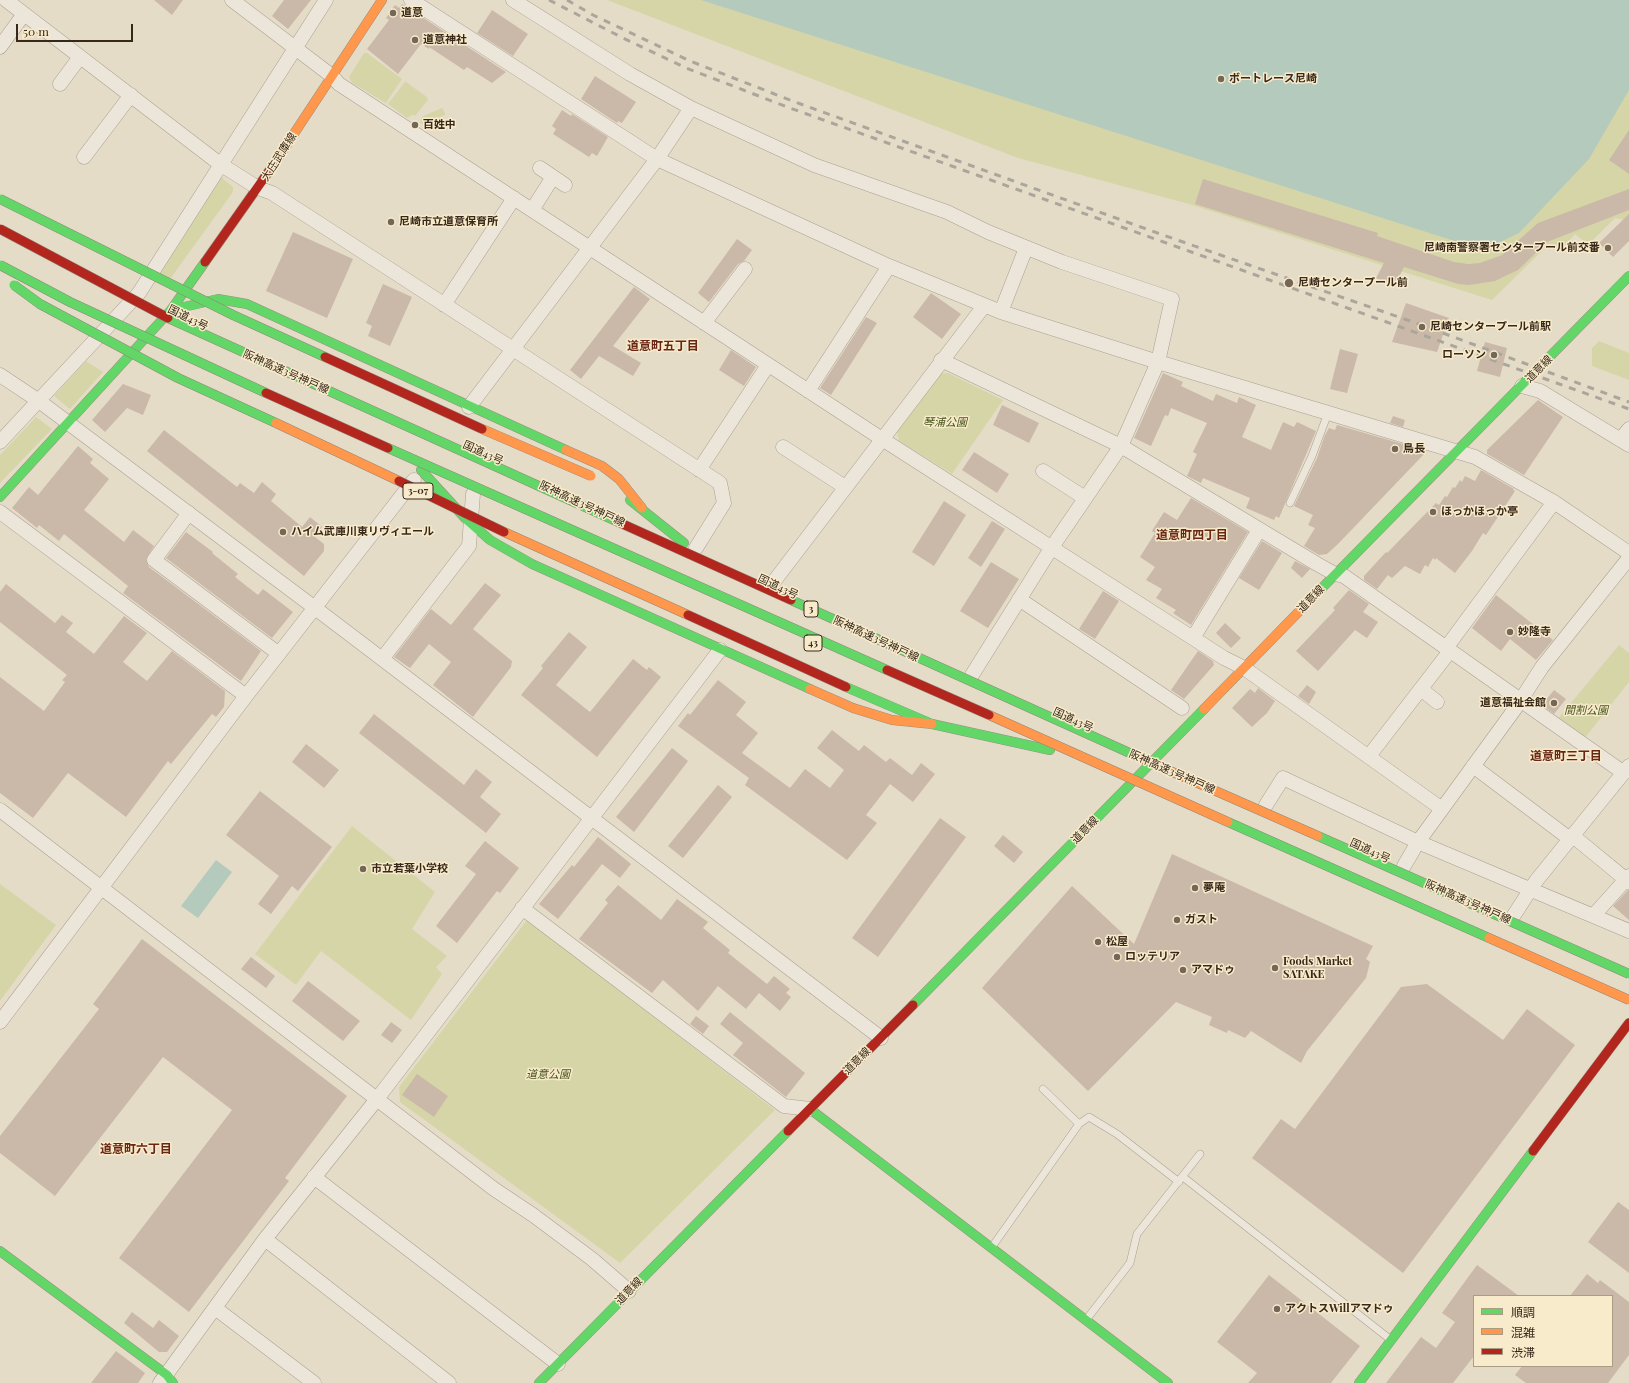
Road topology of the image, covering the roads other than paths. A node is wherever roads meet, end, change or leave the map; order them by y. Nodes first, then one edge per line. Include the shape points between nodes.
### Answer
1 (6, 0) edge
2 (232, 0) edge
3 (326, 0) edge
4 (382, 0) edge
5 (411, 0) edge
6 (513, 0) edge
7 (24, 14) junction
8 (0, 47) edge
9 (295, 48) junction
10 (80, 57) junction
11 (332, 76) junction
12 (60, 84) dead end
13 (131, 95) junction
14 (691, 108) junction
15 (84, 157) dead end
16 (657, 159) junction
17 (220, 164) junction
18 (540, 168) dead end
19 (553, 177) junction
20 (565, 185) dead end
21 (258, 188) junction
22 (514, 198) junction
23 (0, 199) edge
24 (532, 210) junction
25 (0, 221) edge
26 (0, 229) edge
27 (590, 248) junction
28 (1026, 248) junction
29 (0, 265) edge
30 (889, 266) junction
31 (745, 269) dead end
32 (0, 274) edge
33 (1629, 276) edge
34 (139, 293) junction
35 (444, 305) junction
36 (984, 306) junction
37 (171, 310) junction
38 (1001, 312) junction
39 (704, 323) junction
40 (107, 328) junction
41 (141, 343) junction
42 (512, 349) junction
43 (941, 360) junction
44 (1158, 362) junction
45 (768, 365) junction
46 (0, 375) edge
47 (1522, 386) junction
48 (808, 391) junction
49 (39, 400) junction
50 (469, 407) junction
51 (1328, 413) junction
52 (69, 423) junction
53 (1626, 438) edge
54 (882, 439) junction
55 (0, 442) edge
56 (1121, 446) junction
57 (783, 447) dead end
58 (1458, 452) junction
59 (421, 470) junction
60 (699, 470) junction
61 (1043, 472) dead end
62 (594, 478) dead end
63 (845, 487) junction
64 (617, 492) dead end
65 (473, 494) junction
66 (0, 497) edge
67 (1085, 498) junction
68 (1554, 502) junction
69 (1290, 503) dead end
70 (642, 508) junction
71 (0, 512) edge
72 (189, 513) junction
73 (470, 523) junction
74 (1259, 530) junction
75 (690, 545) junction
76 (1052, 547) junction
77 (1629, 553) edge
78 (1629, 558) edge
79 (1335, 574) junction
80 (772, 584) junction
81 (1019, 599) junction
82 (315, 608) junction
83 (1193, 638) junction
84 (720, 650) junction
85 (1448, 650) junction
86 (279, 654) junction
87 (382, 658) junction
88 (1244, 668) junction
89 (972, 675) junction
90 (1421, 689) junction
91 (246, 696) junction
92 (1520, 700) junction
93 (1437, 702) dead end
94 (1182, 708) dead end
95 (932, 724) junction
96 (1050, 750) junction
97 (1156, 756) junction
98 (1370, 756) junction
99 (1473, 766) junction
100 (1627, 769) edge
101 (1128, 786) junction
102 (1266, 805) junction
103 (1442, 809) junction
104 (0, 810) edge
105 (592, 817) junction
106 (1572, 838) junction
107 (1418, 842) junction
108 (1404, 866) junction
109 (1628, 879) edge
110 (101, 888) junction
111 (1532, 889) junction
112 (522, 908) junction
113 (1594, 915) junction
114 (1514, 916) junction
115 (1629, 931) edge
116 (1629, 966) edge
117 (1629, 974) edge
118 (1629, 1000) edge
119 (1629, 1008) edge
120 (0, 1022) edge
121 (1629, 1023) edge
122 (881, 1038) junction
123 (1042, 1089) dead end
124 (377, 1099) junction
125 (810, 1109) junction
126 (1079, 1124) junction
127 (1200, 1154) dead end
128 (314, 1177) junction
129 (1181, 1179) junction
130 (265, 1239) junction
131 (991, 1248) junction
132 (0, 1251) edge
133 (629, 1291) junction
134 (215, 1308) junction
135 (1086, 1320) junction
136 (1391, 1340) junction
137 (558, 1364) junction
138 (167, 1380) edge
139 (314, 1383) edge
140 (448, 1383) edge
141 (539, 1383) edge
142 (1168, 1383) edge
143 (1359, 1383) edge

1 - 7 street
2 - 9 street
3 - 9 street
4 - 11 main road, 大庄武庫線
5 - 16 street
6 - 14 street via 630,74
7 - 8 street
7 - 10 street
9 - 11 street
9 - 17 street
10 - 12 street
10 - 13 street
11 - 21 main road, 大庄武庫線
11 - 22 street via 339,84
13 - 15 street
13 - 17 street
14 - 16 street
14 - 28 street via 814,165 947,212
16 - 27 street
16 - 30 street
17 - 21 street
17 - 34 street
18 - 19 street
19 - 20 street
19 - 24 street
21 - 35 street via 272,193
21 - 37 main road, 大庄武庫線
22 - 24 street
22 - 35 street
23 - 62 main road, bridge via 233,315
24 - 27 street
25 - 34 main road, 国道43号 via 74,262
26 - 117 main road, 阪神高速3号神戸線 / 3, bridge via 119,293 256,358 1090,736
27 - 39 street
27 - 42 street
28 - 38 street
28 - 44 street via 1172,299
29 - 118 main road, 阪神高速3号神戸線 / 3, bridge via 70,302 227,376
30 - 36 street
30 - 48 street
31 - 39 street
32 - 40 main road, 43
32 - 95 main road, 3-07, bridge via 40,304 178,378 505,532
33 - 47 main road, 道意線
34 - 37 main road, 国道43号
34 - 40 street
35 - 42 street
36 - 38 street
36 - 43 street
37 - 41 main road, 大庄武庫線
37 - 50 main road via 218,299 247,304
37 - 75 main road, 国道43号 via 352,395
38 - 44 street
39 - 45 street
40 - 41 main road, 43
40 - 49 street
41 - 52 main road, 大庄武庫線
41 - 59 main road, 43
42 - 50 street
42 - 60 street
43 - 54 street
43 - 56 street
44 - 51 street
44 - 56 street
45 - 48 street
45 - 60 street
46 - 49 street
47 - 53 street via 1540,392
47 - 58 main road, 道意線
48 - 54 street
49 - 52 street
49 - 55 street
50 - 70 main road via 602,466 619,479
51 - 58 street
51 - 69 lane
52 - 66 main road, 大庄武庫線
52 - 72 street
54 - 63 street
54 - 76 street
56 - 67 street
56 - 74 street
57 - 63 street
58 - 68 street via 1475,457
58 - 79 main road, 道意線
59 - 65 main road, 43
59 - 73 main road
59 - 82 street
60 - 75 street via 720,483 724,503
61 - 67 street
63 - 80 street
64 - 70 main road
65 - 73 street
65 - 96 main road, 43
67 - 76 street
68 - 77 street
68 - 85 street
70 - 75 main road
71 - 91 street
72 - 82 street
72 - 86 street via 154,560
73 - 84 main road via 490,540 532,564
73 - 87 street via 469,546
74 - 79 street
74 - 83 street
75 - 80 main road, 国道43号
76 - 81 street
76 - 83 street
78 - 92 street via 1542,668
79 - 85 street via 1344,576
79 - 88 main road, 道意線
80 - 89 main road, 国道43号
81 - 89 street
81 - 94 street
82 - 86 street
82 - 87 street
83 - 88 street
84 - 95 main road via 853,708 892,720
84 - 105 street
85 - 90 street
85 - 92 street
86 - 91 street
87 - 105 street
88 - 97 main road, 道意線
88 - 98 street
89 - 97 main road, 国道43号
90 - 93 street
90 - 98 street
91 - 110 street
92 - 99 street
92 - 100 street
95 - 96 main road
96 - 101 main road, 43
97 - 101 main road, 道意線
97 - 102 main road, 国道43号
98 - 103 street
99 - 103 street
99 - 106 street
100 - 106 street
101 - 119 main road, 43
101 - 122 main road, 道意線
102 - 107 street via 1283,778
102 - 108 main road, 国道43号
103 - 107 street
104 - 110 street
105 - 112 street
105 - 122 street
106 - 109 street
106 - 111 street
107 - 108 street
107 - 111 street
108 - 114 main road, 国道43号
109 - 113 street
110 - 120 street
110 - 124 street
111 - 113 street
111 - 114 street
112 - 124 street
112 - 125 street via 784,1106
113 - 115 street
114 - 116 main road, 国道43号
121 - 136 main road
122 - 125 main road, 道意線
123 - 126 lane
124 - 128 street
124 - 133 street via 494,1189 534,1215 592,1259
125 - 131 main road
125 - 133 main road, 道意線
126 - 129 lane via 1088,1117
126 - 131 lane
127 - 129 lane
128 - 130 street
128 - 137 street
129 - 135 lane via 1137,1234 1130,1263
129 - 136 lane
130 - 134 street
130 - 140 street
131 - 135 main road
132 - 138 main road
133 - 137 main road, 道意線
134 - 138 street
134 - 139 street
135 - 142 main road
136 - 143 main road
137 - 141 main road, 道意線

